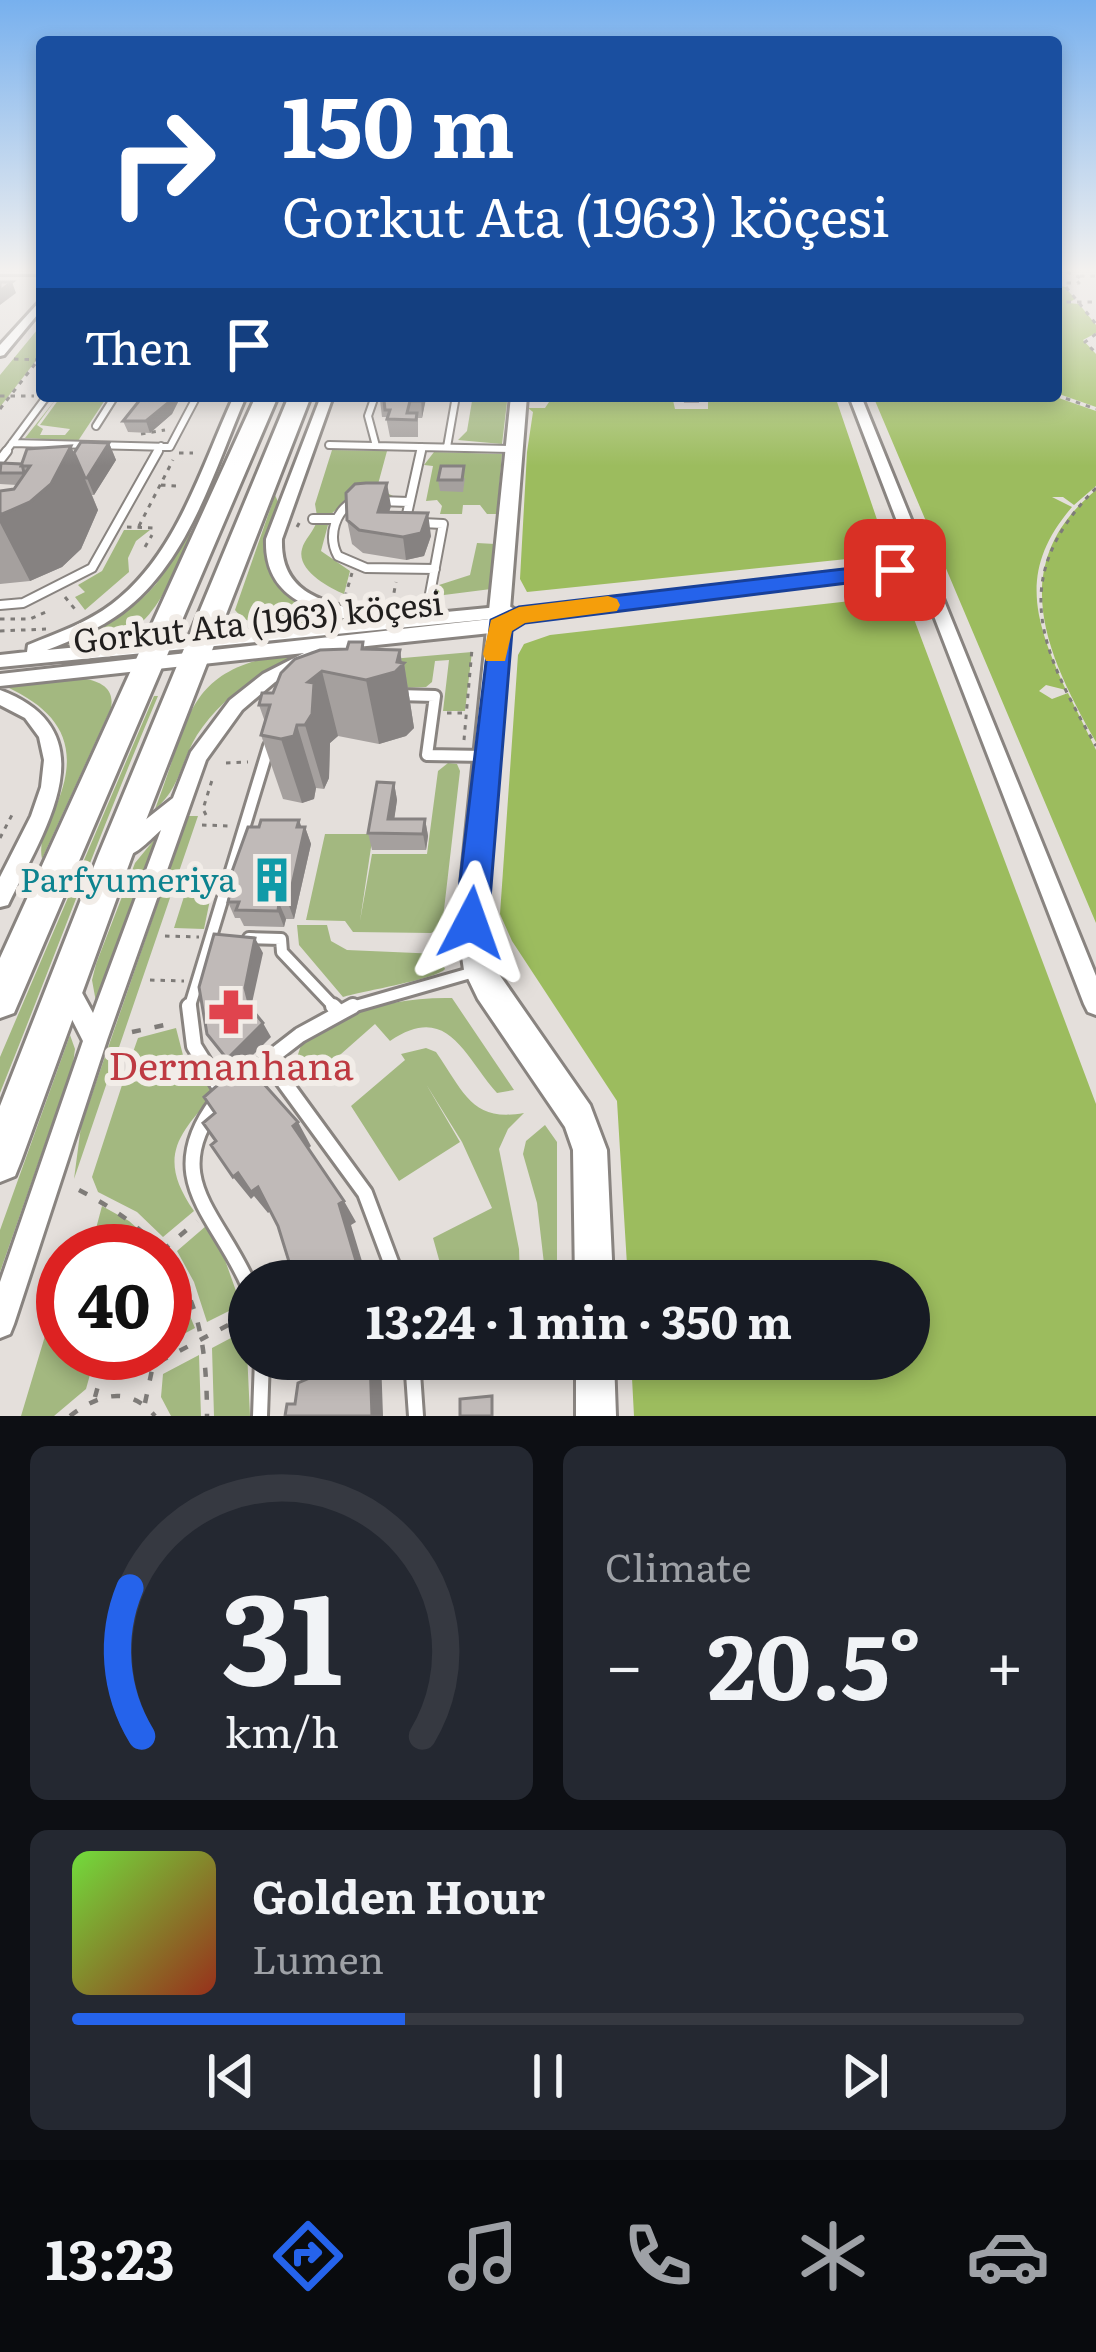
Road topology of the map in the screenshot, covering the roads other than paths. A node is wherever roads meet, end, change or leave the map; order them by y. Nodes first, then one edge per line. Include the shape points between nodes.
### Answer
1 (43, 402) edge
2 (111, 402) edge
3 (194, 402) edge
4 (239, 402) edge
5 (261, 402) edge
6 (313, 402) edge
7 (316, 402) edge
8 (373, 402) edge
9 (455, 402) edge
10 (518, 402) edge
11 (856, 402) edge
12 (96, 426) dead end
13 (235, 436) junction
14 (12, 443) junction
15 (161, 446) junction
16 (329, 446) dead end
17 (376, 446) junction
18 (422, 447) junction
19 (447, 448) junction
20 (514, 449) junction
21 (0, 460) edge
22 (280, 484) junction
23 (409, 502) junction
24 (220, 505) junction
25 (313, 519) dead end
26 (337, 519) junction
27 (180, 525) junction
28 (920, 567) junction
29 (435, 569) junction
30 (429, 599) dead end
31 (0, 605) edge
32 (507, 617) junction
33 (383, 629) junction
34 (200, 649) junction
35 (157, 654) junction
36 (0, 660) edge
37 (0, 680) edge
38 (391, 695) edge
39 (0, 697) edge
40 (274, 735) edge
41 (474, 751) junction
42 (181, 803) junction
43 (22, 851) junction
44 (115, 856) junction
45 (48, 892) junction
46 (0, 898) edge
47 (207, 937) junction
48 (478, 970) junction
49 (65, 986) junction
50 (0, 1000) edge
51 (1096, 1004) edge
52 (338, 1011) junction
53 (95, 1040) junction
54 (268, 1060) junction
55 (225, 1095) junction
56 (0, 1160) edge
57 (238, 1260) edge
58 (390, 1260) edge
59 (594, 1260) edge
60 (0, 1324) edge
61 (261, 1380) edge
62 (413, 1380) edge
63 (596, 1380) edge
64 (260, 1416) edge
65 (416, 1416) edge
66 (596, 1416) edge

1 - 14 lane
2 - 12 lane
3 - 15 lane via 170,447
4 - 13 street
5 - 13 main road
6 - 22 main road via 287,429
7 - 22 street
8 - 17 lane
9 - 19 lane
10 - 20 street
11 - 28 street
13 - 24 main road
13 - 27 street
14 - 15 lane
14 - 21 lane
15 - 31 lane via 95,564
16 - 17 lane
17 - 18 lane
18 - 19 lane
18 - 23 lane
19 - 20 lane
20 - 32 street
22 - 33 street via 272,551 284,580 318,605
22 - 34 main road
23 - 26 lane via 349,502
23 - 29 lane via 404,523 443,524
24 - 27 street
24 - 35 main road
25 - 26 lane
26 - 29 lane via 329,548 356,567
27 - 36 street via 158,570 123,606 84,631
28 - 32 street, Gorkut Ata (1963) köçesi
28 - 51 street
29 - 30 lane
32 - 33 street, Gorkut Ata (1963) köçesi
32 - 41 street
33 - 34 street, Gorkut Ata (1963) köçesi
33 - 42 street via 256,688 204,744
34 - 35 street, Gorkut Ata (1963) köçesi
34 - 44 main road
35 - 36 street, Gorkut Ata (1963) köçesi
35 - 37 street, Gorkut Ata (1963) köçesi
35 - 45 main road
38 - 41 lane via 435,696 427,755
39 - 43 street via 43,724 56,757
40 - 47 lane
41 - 48 street via 471,923
42 - 44 street
42 - 53 street
43 - 45 street
43 - 46 street
44 - 49 main road
45 - 50 main road
47 - 52 lane via 281,939 282,952
47 - 55 lane via 188,1020 197,1059
48 - 52 lane
48 - 59 street via 578,1117 590,1150
49 - 53 street
49 - 56 main road
52 - 54 lane
53 - 60 street
54 - 55 lane
54 - 58 lane via 365,1193
55 - 57 lane via 196,1127 189,1174
61 - 64 lane
62 - 65 lane
63 - 66 street

